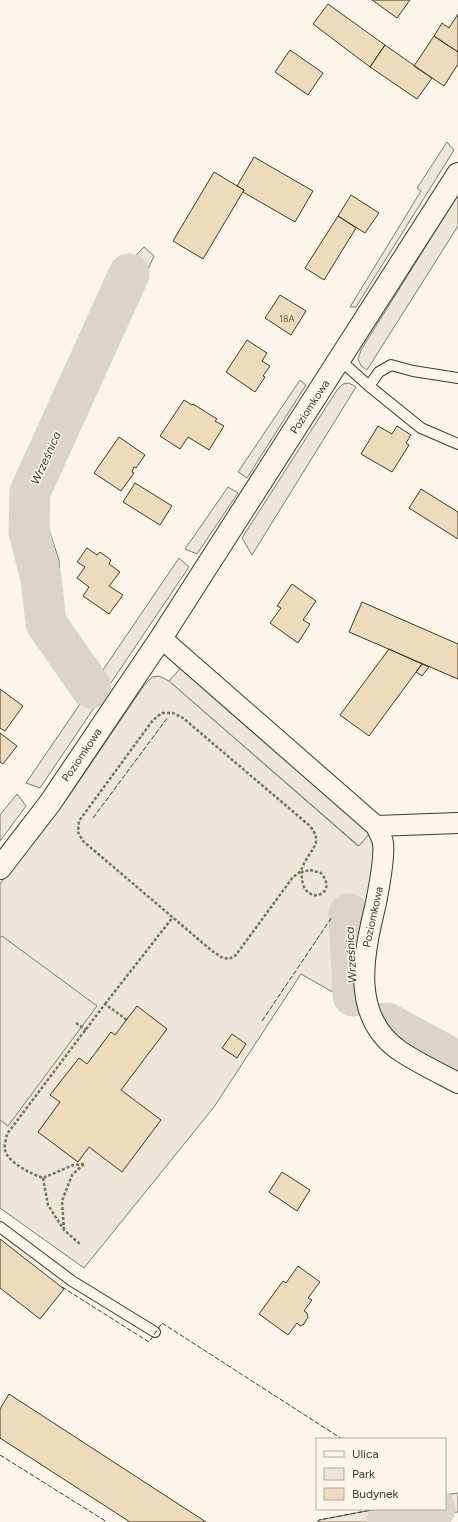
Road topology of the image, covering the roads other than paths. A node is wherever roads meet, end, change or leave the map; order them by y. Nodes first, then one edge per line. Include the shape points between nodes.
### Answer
1 (458, 174) edge
2 (340, 360) junction
3 (458, 378) edge
4 (369, 386) junction
5 (458, 444) edge
6 (160, 638) junction
7 (458, 823) edge
8 (376, 826) junction
9 (0, 868) edge
10 (458, 1083) edge
11 (0, 1227) edge
12 (155, 1332) dead end

1 - 2 street, Poziomkowa
2 - 4 lane
2 - 6 street, Poziomkowa
3 - 4 lane via 413,372 391,365 379,372
4 - 5 lane via 421,428
6 - 8 street, Poziomkowa
6 - 9 street, Poziomkowa via 50,803
7 - 8 street
8 - 10 street, Poziomkowa via 383,842 380,884 364,965 365,995 372,1020 399,1050
11 - 12 lane via 72,1281

